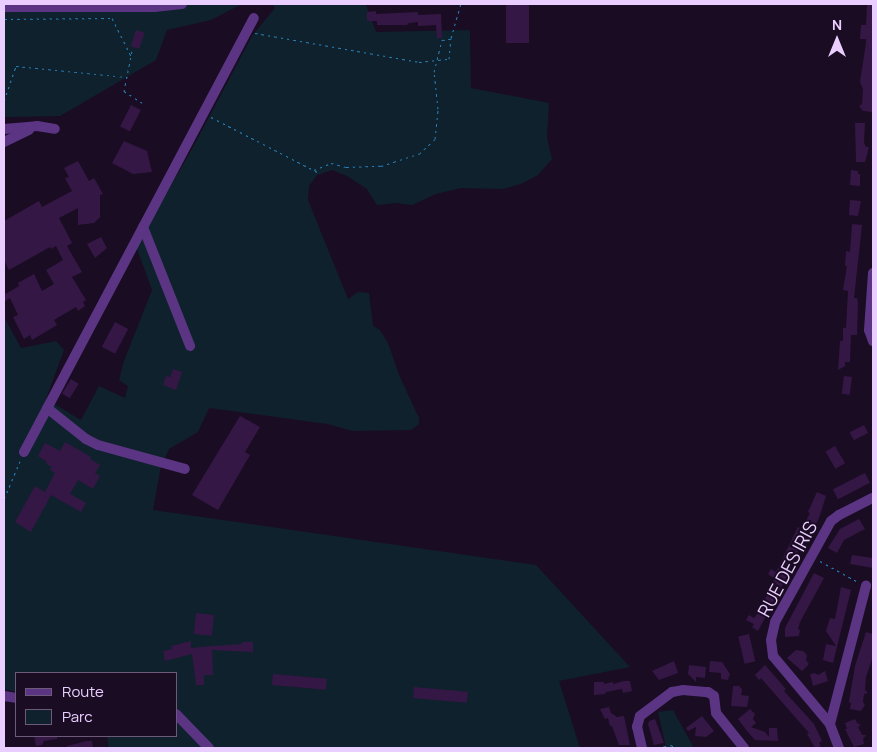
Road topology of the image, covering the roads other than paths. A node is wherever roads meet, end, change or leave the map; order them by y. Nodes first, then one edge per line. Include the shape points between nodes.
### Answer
1 (182, 4) edge
2 (4, 7) edge
3 (254, 18) dead end
4 (37, 126) junction
5 (55, 129) dead end
6 (4, 130) edge
7 (4, 142) edge
8 (143, 227) junction
9 (873, 273) edge
10 (873, 341) edge
11 (190, 346) dead end
12 (48, 408) junction
13 (24, 452) road end
14 (185, 469) dead end
15 (873, 498) edge
16 (866, 586) road end
17 (178, 716) edge
18 (830, 724) junction
19 (209, 748) edge
20 (642, 748) edge
21 (744, 748) edge
22 (839, 748) edge

1 - 2 street via 154,7
3 - 8 street
4 - 5 street
4 - 6 street
4 - 7 street
8 - 11 street
8 - 12 street
9 - 10 street via 869,330
12 - 13 street
12 - 14 street via 92,442
15 - 18 street, RUE DES IRIS via 831,521 775,622 771,640 773,656
16 - 18 street
17 - 19 street
18 - 22 street, RUE DES IRIS
20 - 21 street via 637,727 640,716 672,692 682,690 708,692 714,696 716,713

